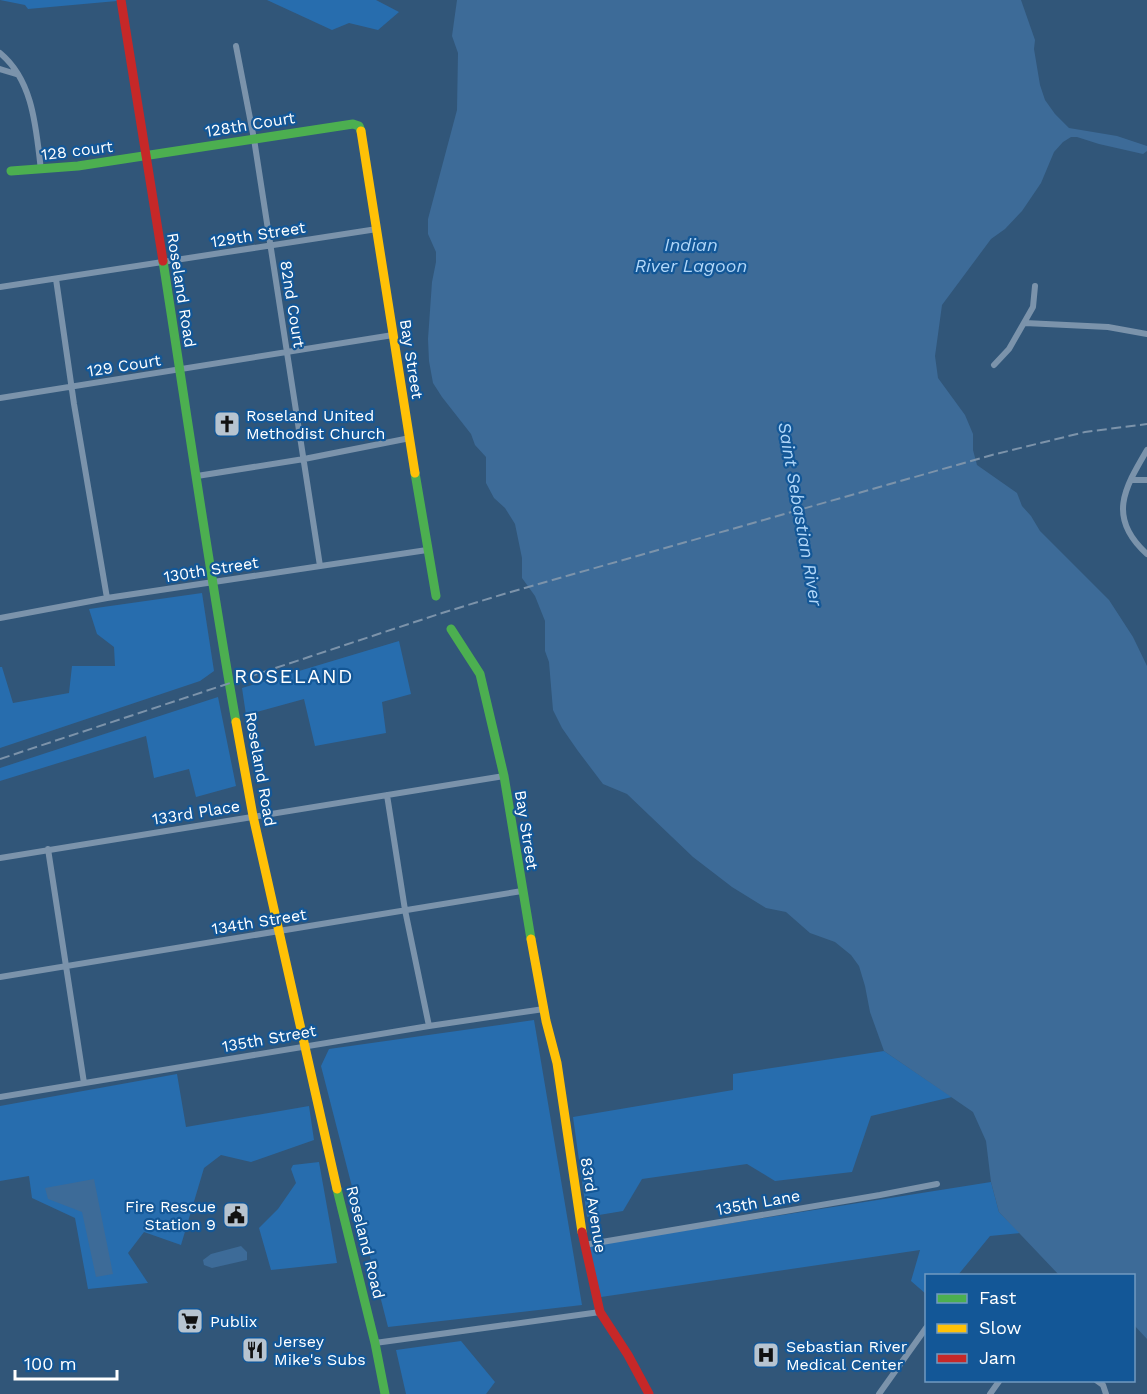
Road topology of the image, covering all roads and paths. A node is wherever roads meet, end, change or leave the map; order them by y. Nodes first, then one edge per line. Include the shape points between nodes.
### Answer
1 (121, 0) edge
2 (236, 46) dead end
3 (0, 53) edge
4 (0, 69) edge
5 (17, 74) junction
6 (359, 126) joint
7 (254, 139) junction
8 (146, 156) junction
9 (41, 170) junction
10 (11, 171) dead end
11 (377, 229) junction
12 (270, 246) junction
13 (162, 262) junction
14 (56, 279) junction
15 (1035, 286) dead end
16 (0, 287) edge
17 (1024, 323) junction
18 (1147, 334) edge
19 (393, 335) junction
20 (286, 351) junction
21 (994, 365) dead end
22 (180, 370) junction
23 (72, 387) junction
24 (0, 398) edge
25 (410, 438) junction
26 (1147, 450) edge
27 (304, 459) junction
28 (197, 476) junction
29 (1131, 480) junction
30 (1147, 480) edge
31 (427, 550) junction
32 (1147, 555) edge
33 (320, 566) junction
34 (212, 583) junction
35 (436, 596) dead end
36 (107, 598) junction
37 (0, 618) edge
38 (451, 629) dead end
39 (504, 776) junction
40 (387, 795) junction
41 (253, 816) junction
42 (48, 849) junction
43 (0, 858) edge
44 (522, 891) junction
45 (405, 910) junction
46 (280, 931) junction
47 (66, 967) junction
48 (0, 977) edge
49 (544, 1009) junction
50 (429, 1026) junction
51 (306, 1046) junction
52 (84, 1083) junction
53 (0, 1097) edge
54 (937, 1184) dead end
55 (584, 1245) junction
56 (600, 1312) junction
57 (925, 1331) edge
58 (375, 1343) junction
59 (385, 1394) edge
60 (649, 1394) edge
61 (879, 1394) edge

1 - 8 street, Roseland Road
2 - 7 street, 82nd Court
3 - 5 street
4 - 5 street
5 - 9 street via 32,108
6 - 7 street, 128th Court
6 - 11 street, Bay Street
7 - 8 street, 128th Court
7 - 12 street, 82nd Court
8 - 9 street, 128 court
8 - 13 street, Roseland Road
9 - 10 street, 128 court
11 - 12 street, 129th Street
11 - 19 street, Bay Street
12 - 13 street, 129th Street
12 - 20 street, 82nd Court
13 - 14 street, 129th Street
13 - 22 street, Roseland Road
14 - 16 street, 129th Street
14 - 23 street
15 - 17 street via 1033,307
17 - 18 street via 1108,327
17 - 21 street
19 - 20 street, 129 Court
19 - 25 street, Bay Street
20 - 22 street, 129 Court
20 - 27 street, 82nd Court
22 - 23 street, 129 Court
22 - 28 street, Roseland Road
23 - 24 street, 129 Court
23 - 36 street
25 - 27 street
25 - 31 street, Bay Street
26 - 29 street
27 - 28 street
27 - 33 street, 82nd Court
28 - 34 street, Roseland Road
29 - 30 street
29 - 32 street via 1122,498 1123,514 1129,532
31 - 33 street, 130th Street
31 - 35 street, Bay Street
33 - 34 street, 130th Street
34 - 36 street, 130th Street
34 - 41 street, Roseland Road
36 - 37 street, 130th Street
38 - 39 street, Bay Street via 480,674
39 - 40 street, 133rd Place
39 - 44 street, Bay Street
40 - 41 street, 133rd Place
40 - 45 street
41 - 42 street, 133rd Place
41 - 46 street, Roseland Road
42 - 43 street, 133rd Place
42 - 47 street
44 - 45 street, 134th Street
44 - 49 street, Bay Street
45 - 46 street, 134th Street
45 - 50 street
46 - 47 street, 134th Street
46 - 51 street, Roseland Road
47 - 48 street, 134th Street
47 - 52 street
49 - 50 street, 135th Street
49 - 55 street, 83rd Avenue
50 - 51 street, 135th Street
51 - 52 street, 135th Street
51 - 58 street, Roseland Road
52 - 53 street, 135th Street
54 - 55 street, 135th Lane
55 - 56 street, 83rd Avenue
56 - 58 street
56 - 60 street, 83rd Avenue
57 - 61 street
58 - 59 street, Roseland Road

